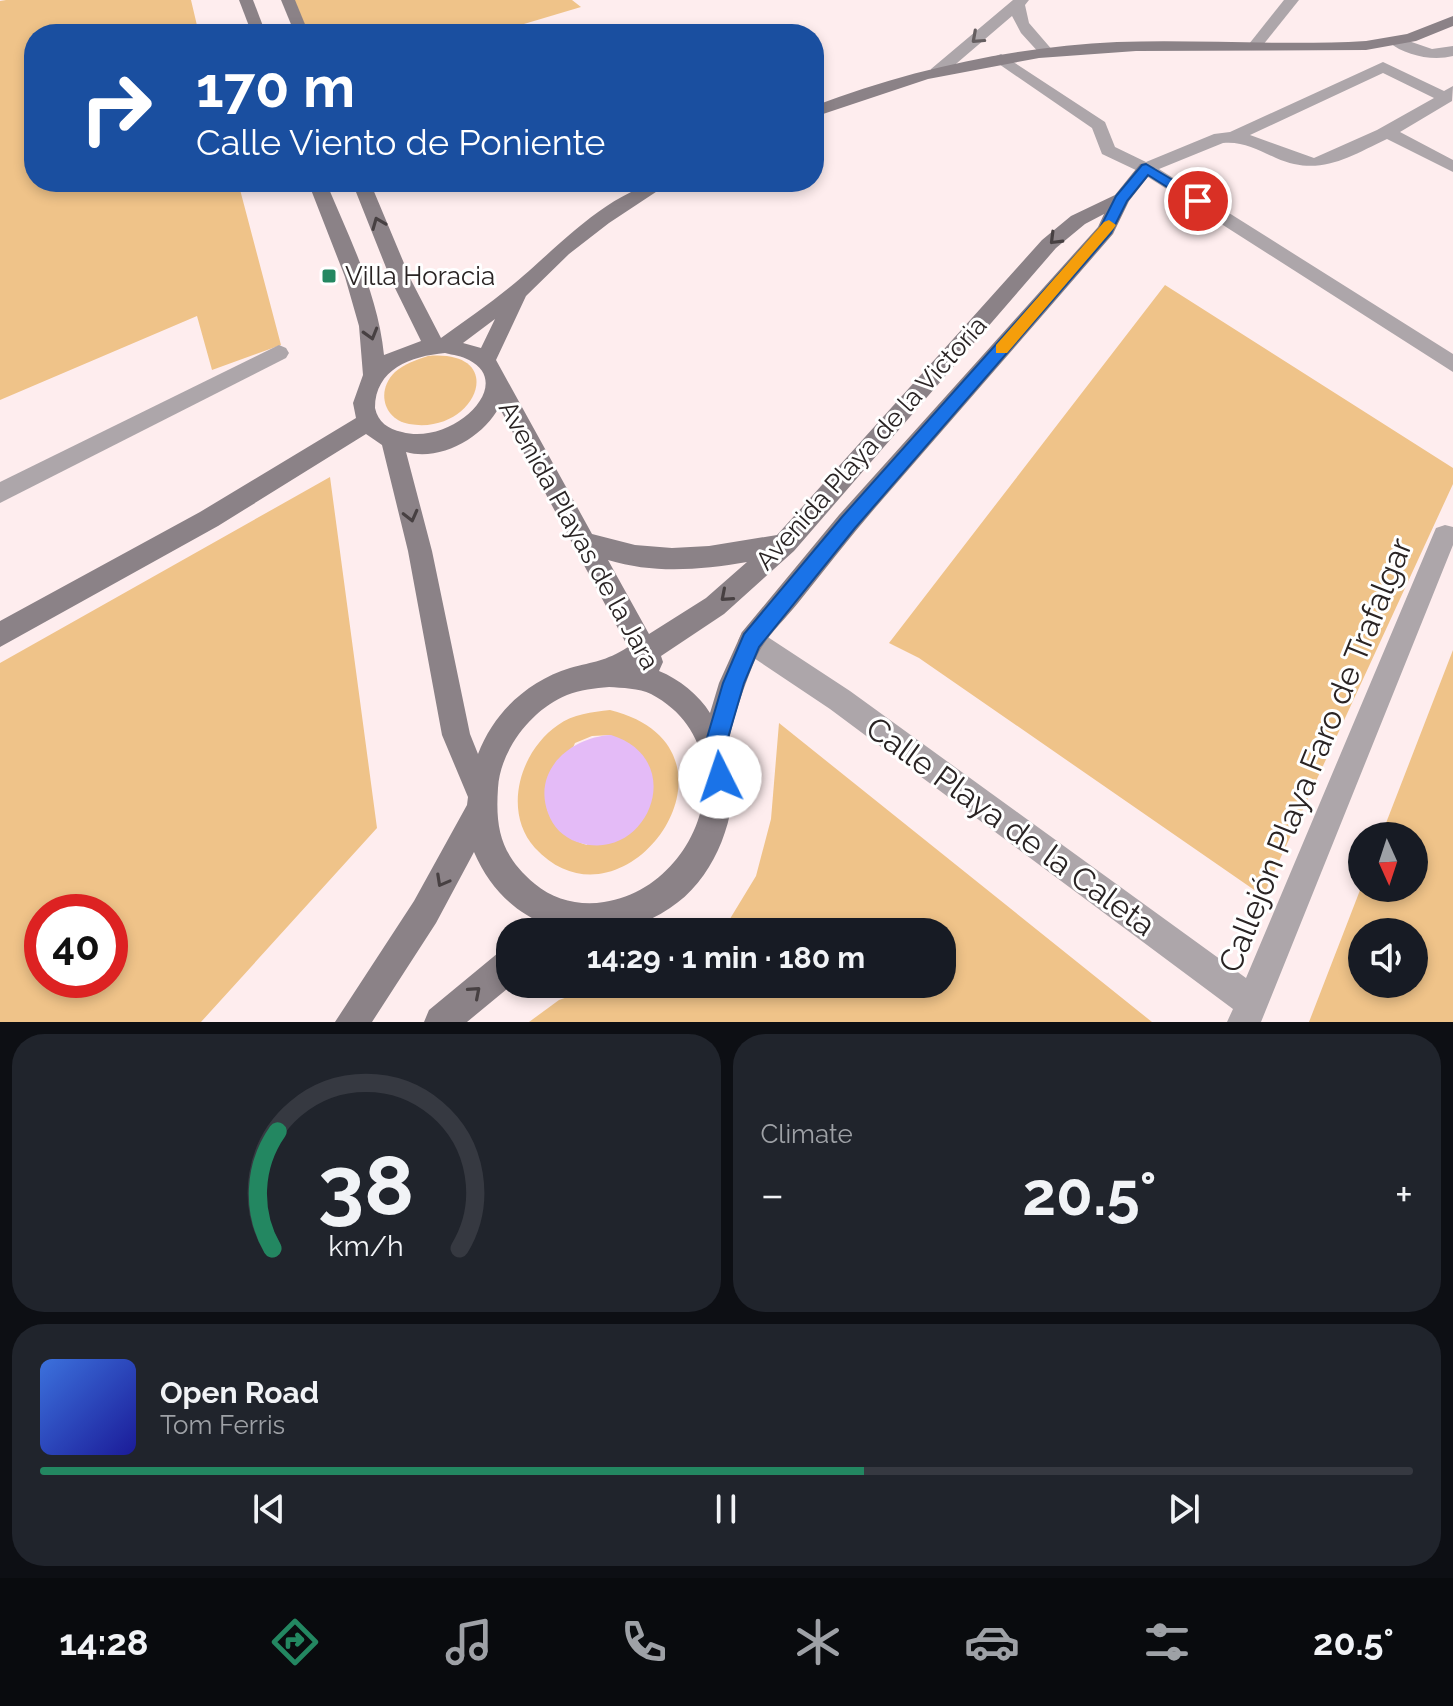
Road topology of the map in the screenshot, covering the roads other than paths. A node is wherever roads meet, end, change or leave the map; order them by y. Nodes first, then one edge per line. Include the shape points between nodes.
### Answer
1 (246, 0) edge
2 (288, 0) edge
3 (1292, 0) edge
4 (1020, 2) edge
5 (255, 24) edge
6 (298, 24) edge
7 (1397, 42) junction
8 (1450, 42) edge
9 (1254, 47) junction
10 (1046, 52) junction
11 (1001, 59) junction
12 (937, 72) junction
13 (1449, 95) edge
14 (824, 109) edge
15 (1385, 131) junction
16 (1233, 137) junction
17 (1453, 167) edge
18 (1146, 168) junction
19 (321, 192) edge
20 (365, 192) edge
21 (646, 192) edge
22 (1121, 199) junction
23 (518, 292) junction
24 (440, 345) junction
25 (279, 353) dead end
26 (486, 359) junction
27 (1453, 364) edge
28 (374, 375) junction
29 (498, 385) junction
30 (368, 422) junction
31 (392, 440) junction
32 (0, 493) edge
33 (1445, 535) dead end
34 (581, 541) junction
35 (785, 544) junction
36 (0, 635) edge
37 (751, 641) junction
38 (645, 650) junction
39 (609, 674) junction
40 (661, 686) junction
41 (714, 748) junction
42 (480, 802) junction
43 (555, 918) edge
44 (610, 918) edge
45 (496, 977) edge
46 (1248, 1012) edge
47 (352, 1022) edge
48 (441, 1022) edge

1 - 5 street
2 - 6 street
3 - 9 street
4 - 10 street via 1020,22
4 -> 12 street
7 - 8 street
7 - 8 street via 1424,53
7 - 9 street
9 - 10 street
10 - 11 street
11 - 12 street
11 - 18 street via 1099,126 1108,150
12 - 14 street
13 - 15 street
13 - 16 street via 1383,67
15 - 16 street via 1315,163 1301,163 1254,140
15 - 17 street
16 - 18 street
18 - 22 street, Avenida Playa de la Victoria
18 - 27 street
19 -> 28 street via 375,346
24 -> 20 street via 401,280
21 - 23 street via 562,250
22 -> 35 street, Avenida Playa de la Victoria via 1078,220 1049,244
22 - 37 street, Avenida Playa de la Victoria via 1106,230 848,522
23 - 24 street
23 - 26 street
24 - 26 street via 475,351
24 - 28 street via 400,355
25 - 32 street
26 - 29 street
28 - 30 street via 363,407
29 - 31 street via 485,415 461,433 431,444
29 - 34 street, Avenida Playas de la Jara
30 - 31 street
30 - 36 street via 209,519
31 -> 42 street via 456,735
33 - 46 street, Callejón Playa Faro de Trafalgar
34 - 35 street via 634,556 675,559
34 - 38 street, Avenida Playas de la Jara
35 -> 38 street, Avenida Playa de la Victoria via 715,606
37 - 41 street, Avenida Playa de la Victoria
37 - 46 street, Calle Playa de la Caleta via 840,700
38 - 39 street, Avenida Playa de la Victoria
38 - 40 street, Avenida Playas de la Jara
39 - 40 street
39 - 42 street via 579,677 525,707 488,759
40 - 41 street via 702,722
41 - 44 street via 719,808 710,839 669,892
42 - 43 street via 487,850 506,883
42 -> 47 street via 425,912
48 -> 45 street

